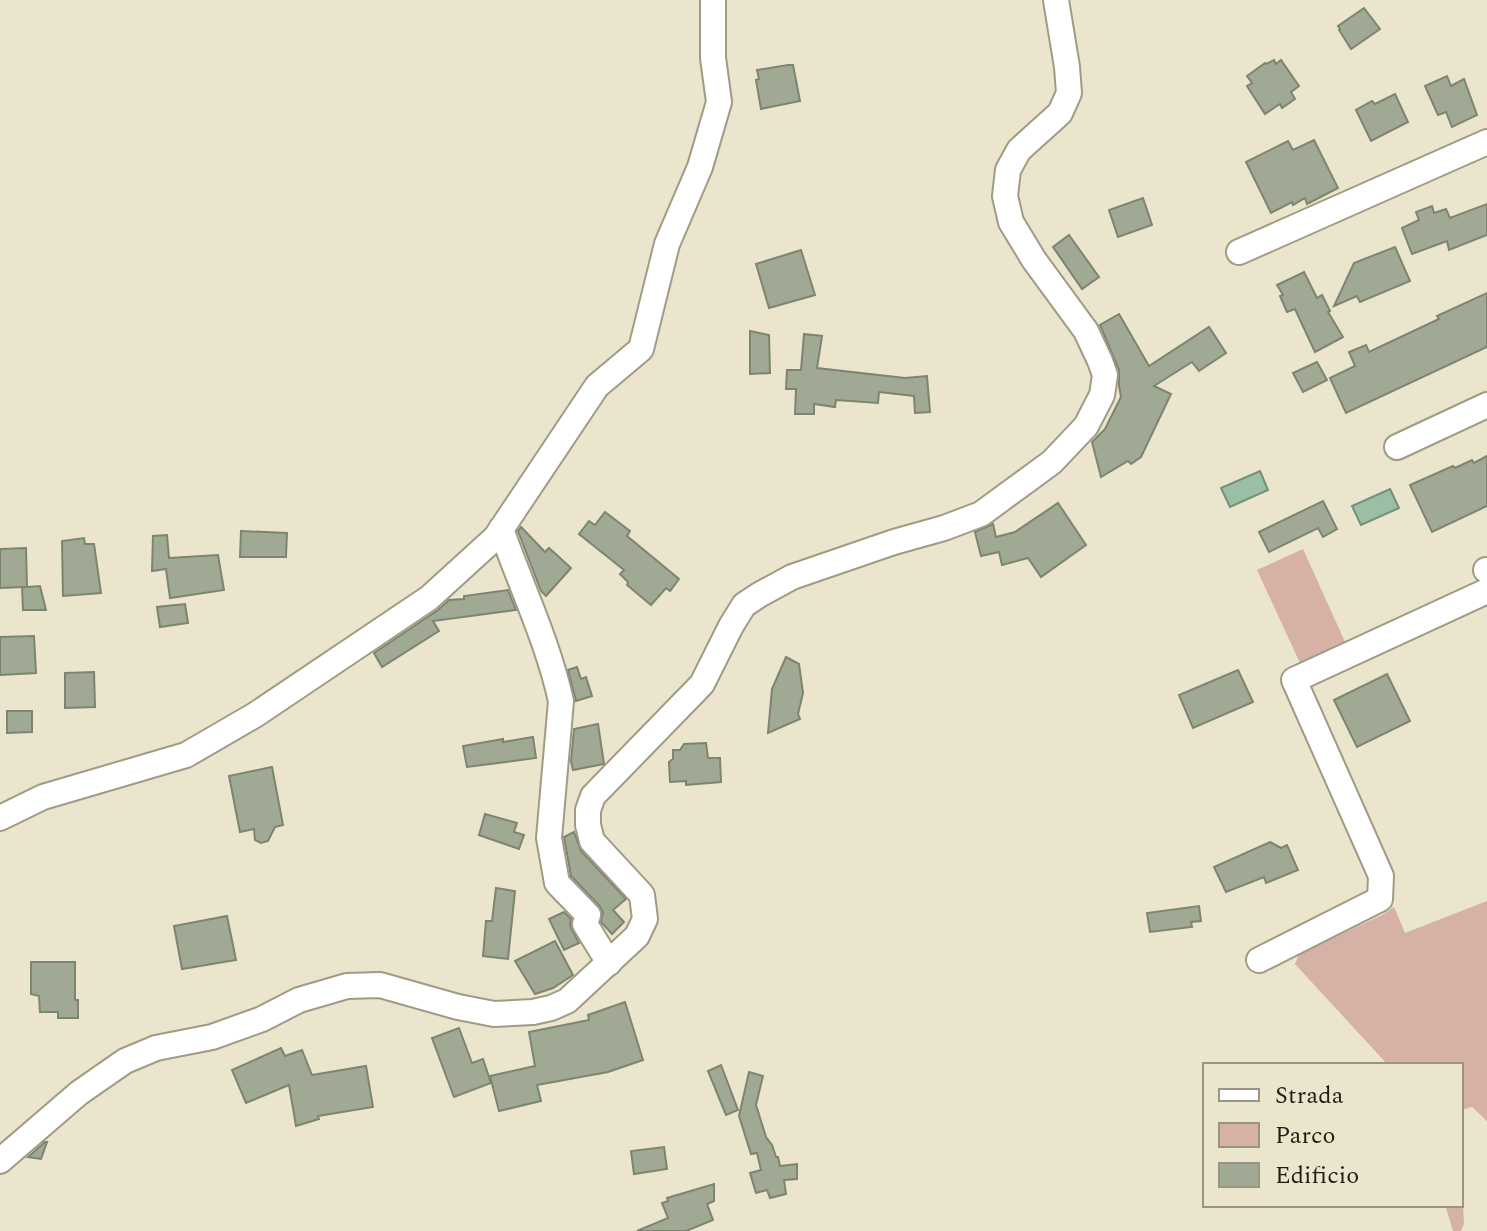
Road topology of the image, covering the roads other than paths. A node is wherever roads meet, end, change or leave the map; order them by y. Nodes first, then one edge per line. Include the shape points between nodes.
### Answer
1 (713, 0) edge
2 (1056, 0) edge
3 (1487, 142) edge
4 (1239, 252) dead end
5 (1487, 405) edge
6 (1397, 447) dead end
7 (501, 529) junction
8 (1487, 591) edge
9 (0, 818) edge
10 (1259, 960) dead end
11 (609, 963) junction
12 (0, 1161) edge

1 - 7 street via 719,102 700,167 667,244 641,349 597,386
2 - 11 street via 1069,93 1060,113 1019,150 1008,170 1005,196 1011,222 1026,248 1086,331 1105,375 1102,395 1086,426 1052,462 981,514 792,577 744,605 702,684 593,796 588,810 592,841 642,895 645,919 637,936
3 - 4 street
5 - 6 street
7 - 9 street via 429,598 186,755 43,797
7 - 11 street via 561,701 549,838 557,883 588,915 585,924
8 - 10 street via 1294,680 1382,888 1380,899
11 - 12 street via 567,1001 533,1012 494,1014 380,985 347,986 299,1000 250,1024 125,1061

